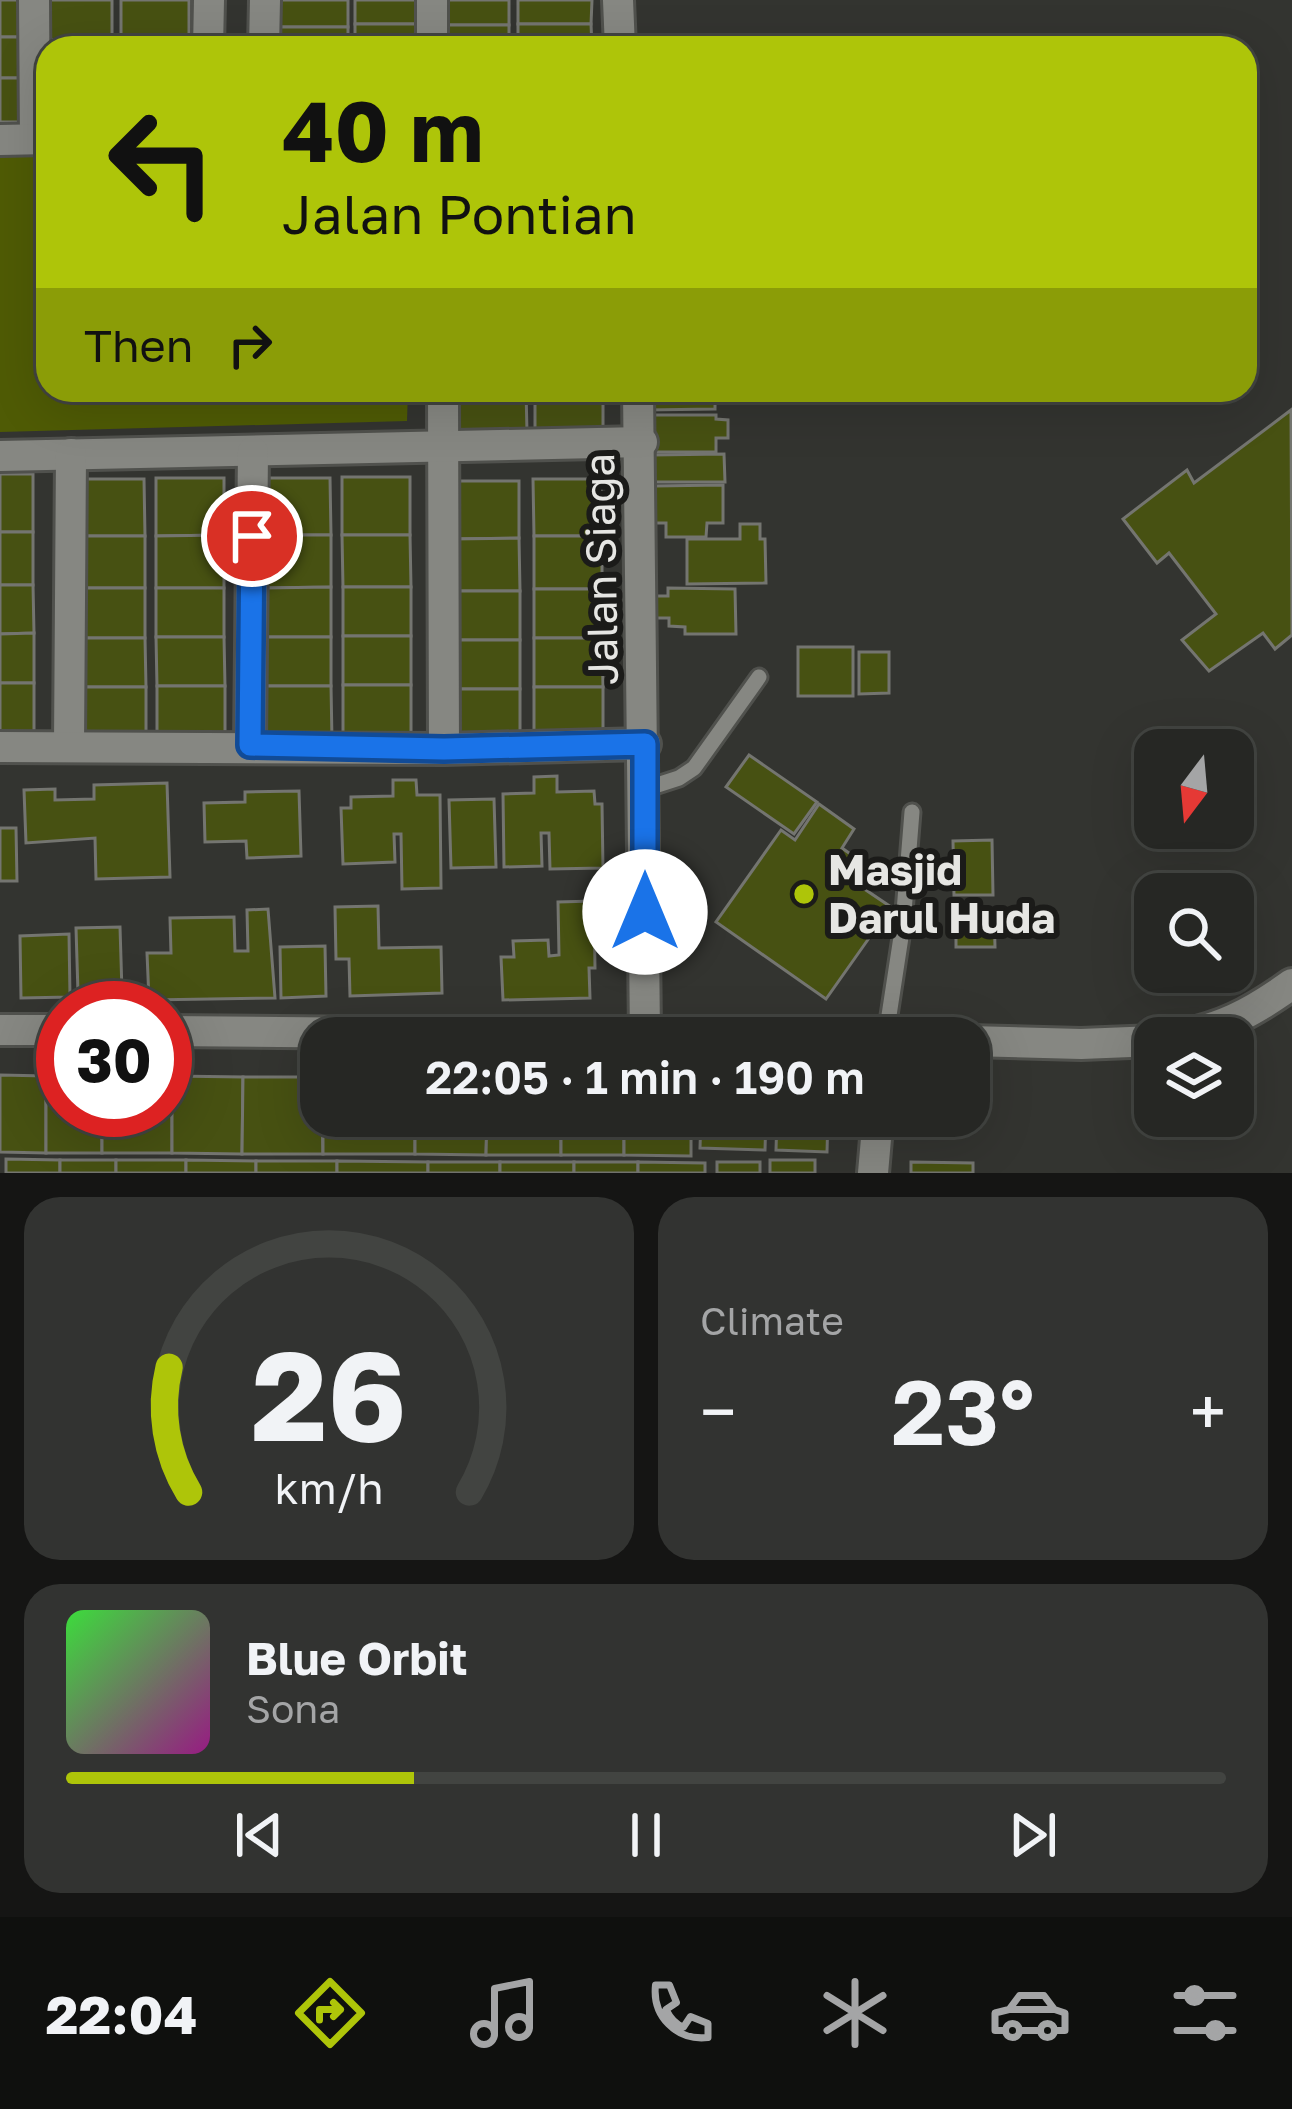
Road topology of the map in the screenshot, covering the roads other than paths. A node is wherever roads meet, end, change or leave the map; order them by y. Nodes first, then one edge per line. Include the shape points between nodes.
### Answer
1 (34, 0) edge
2 (208, 0) edge
3 (265, 0) edge
4 (432, 0) edge
5 (618, 0) edge
6 (36, 36) edge
7 (208, 36) edge
8 (264, 36) edge
9 (432, 36) edge
10 (620, 36) edge
11 (36, 139) edge
12 (0, 140) edge
13 (443, 402) edge
14 (639, 402) edge
15 (641, 442) junction
16 (442, 445) junction
17 (253, 452) junction
18 (71, 454) junction
19 (0, 457) edge
20 (760, 677) dead end
21 (645, 744) junction
22 (250, 745) junction
23 (69, 746) junction
24 (0, 747) edge
25 (444, 749) junction
26 (645, 789) junction
27 (912, 812) dead end
28 (1292, 983) edge
29 (645, 1017) edge
30 (889, 1017) edge
31 (1243, 1017) edge
32 (0, 1030) edge
33 (36, 1030) edge
34 (192, 1031) edge
35 (300, 1032) edge
36 (1134, 1041) edge
37 (990, 1042) edge
38 (876, 1137) edge
39 (873, 1173) edge

1 - 6 street
2 - 7 street
3 - 8 street
4 - 9 street
5 - 10 street
11 - 12 street
13 - 16 street
14 - 15 street, Jalan Siaga
15 - 16 street
15 - 21 street, Jalan Siaga
16 - 17 street
16 - 25 street
17 - 18 street
17 - 22 street
18 - 19 street
18 - 23 street
20 - 26 lane via 694,768
21 - 25 street
21 - 26 street, Jalan Siaga
22 - 23 street
22 - 25 street
23 - 24 street
26 - 29 street, Jalan Siaga
27 - 30 lane
28 - 31 street
32 - 33 street
34 - 35 street
36 - 37 street
38 - 39 street

